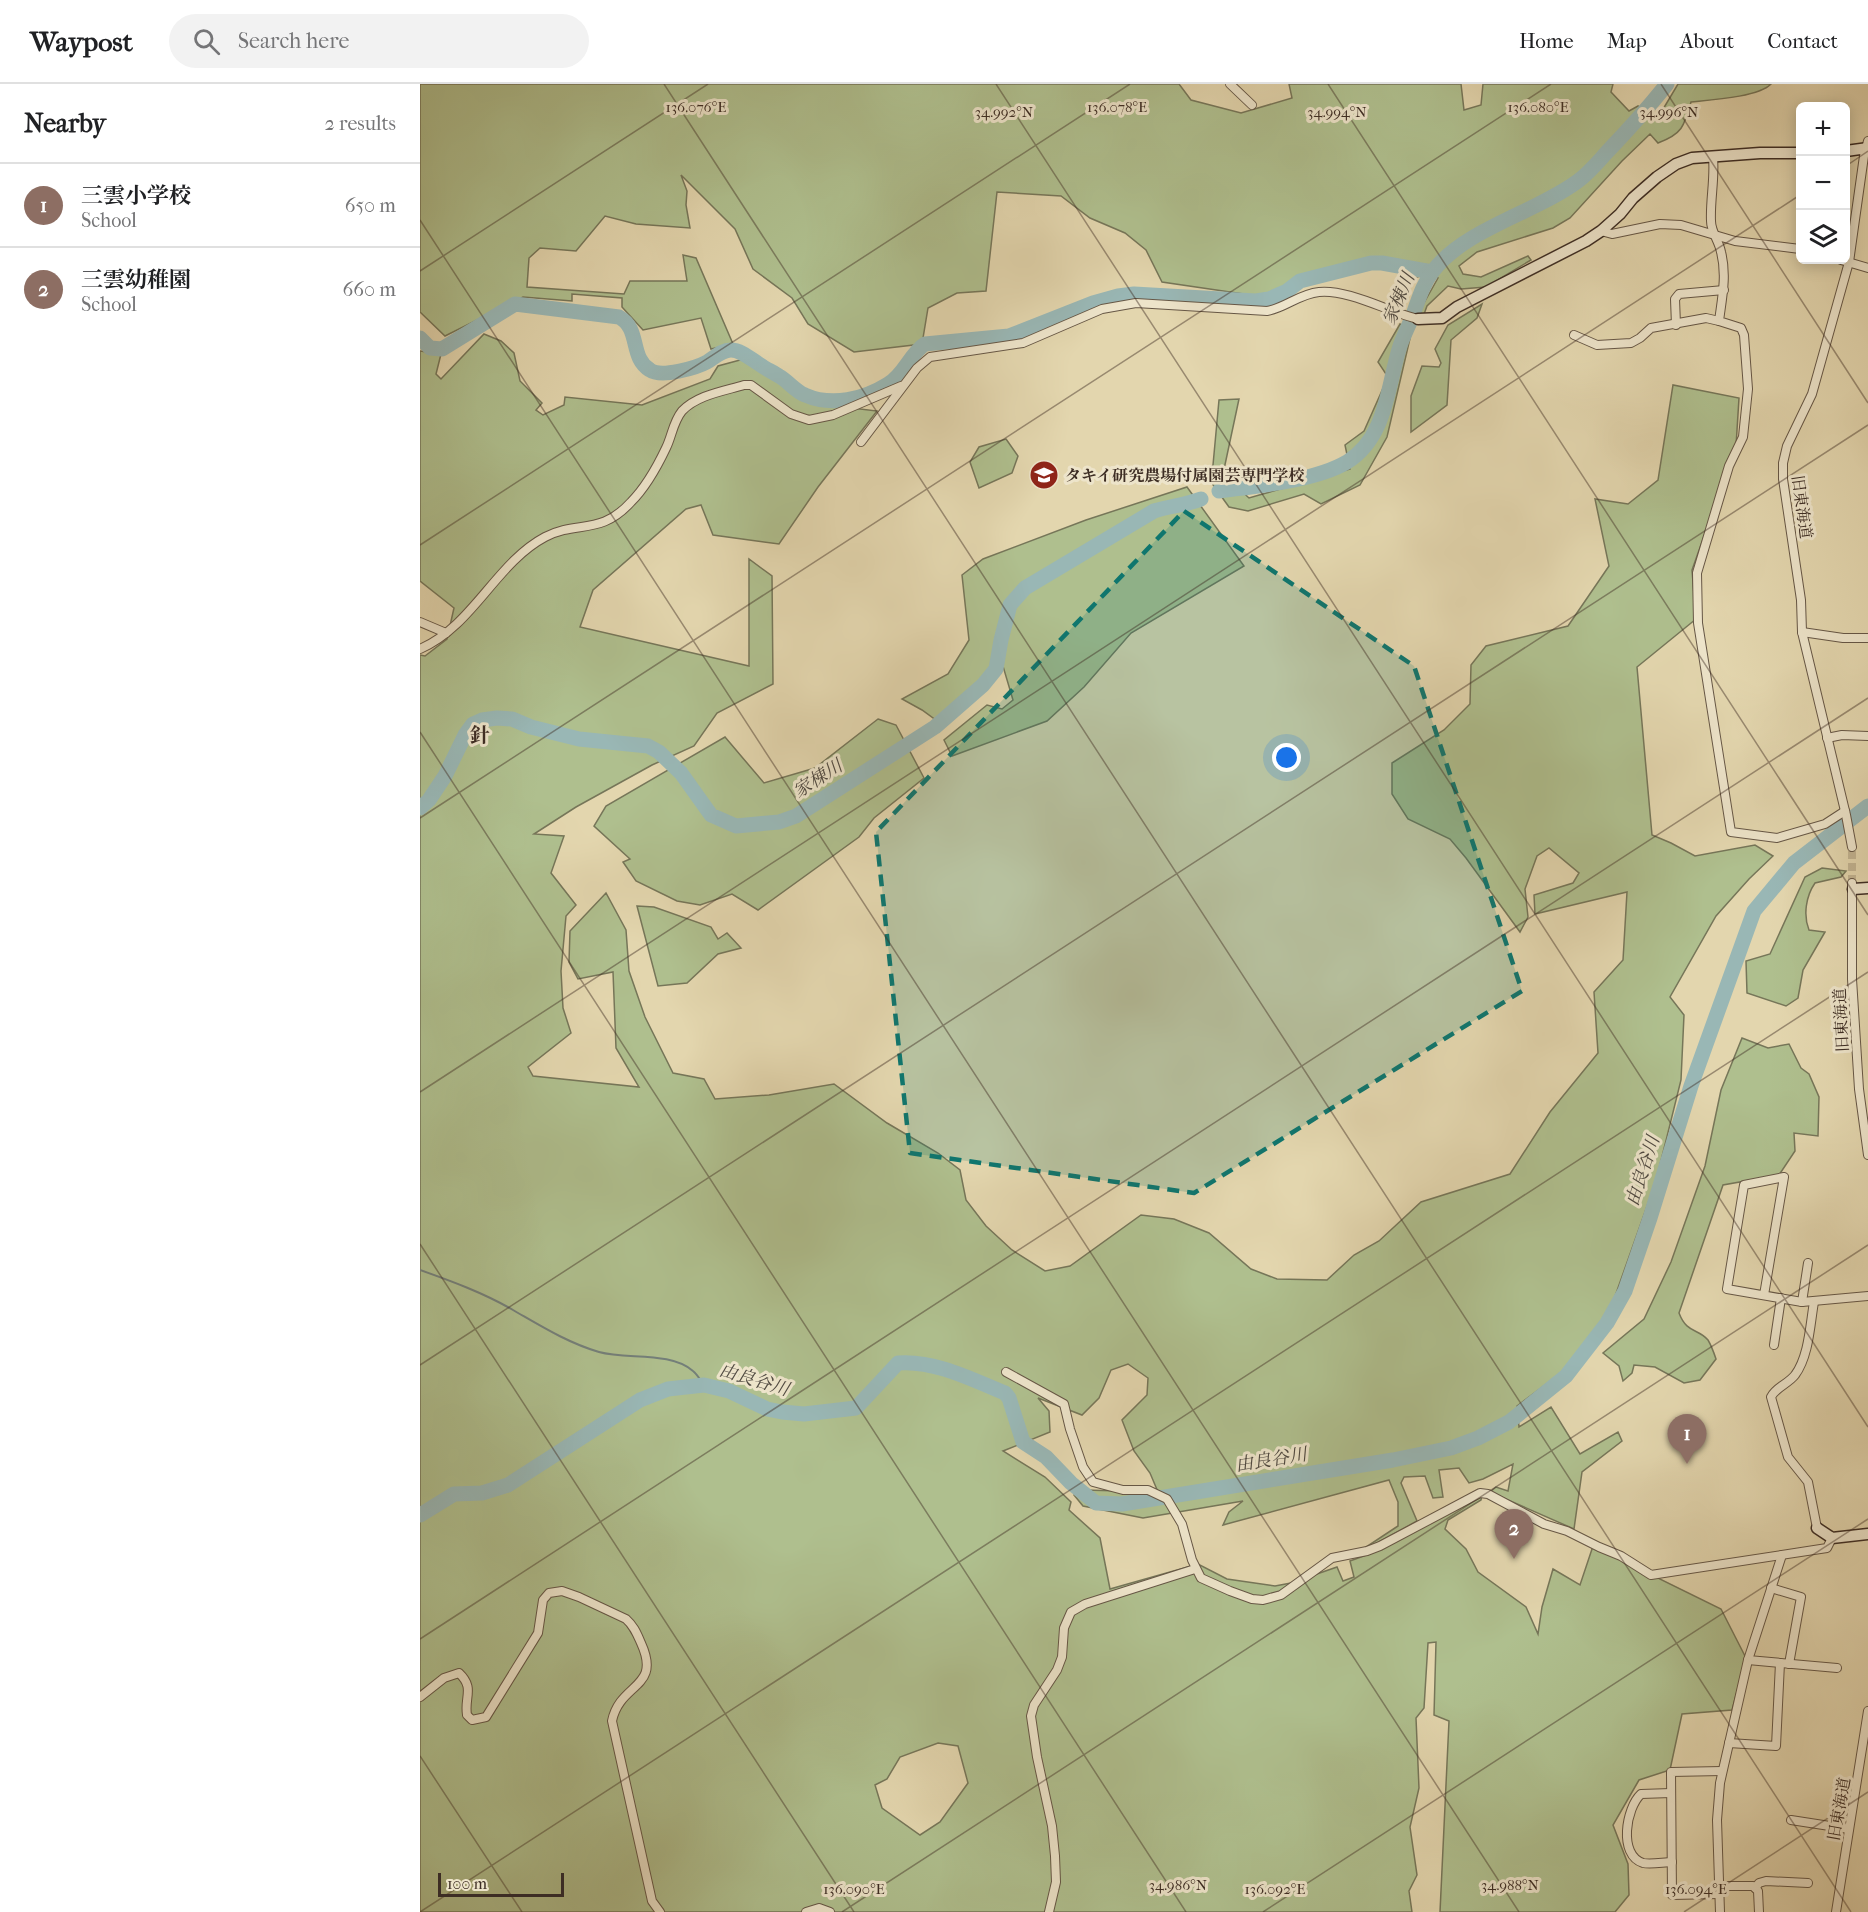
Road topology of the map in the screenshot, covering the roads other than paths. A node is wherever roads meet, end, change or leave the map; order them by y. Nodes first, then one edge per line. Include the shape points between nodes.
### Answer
1 (1230, 84) edge
2 (1252, 105) dead end
3 (1868, 146) edge
4 (1850, 150) edge
5 (1796, 153) edge
6 (1713, 157) junction
7 (1601, 231) junction
8 (1850, 233) edge
9 (1714, 234) junction
10 (1796, 249) edge
11 (1850, 263) edge
12 (1844, 264) edge
13 (1868, 268) edge
14 (1724, 290) junction
15 (1412, 318) joint
16 (1719, 321) junction
17 (1676, 325) junction
18 (1574, 335) dead end
19 (905, 384) junction
20 (861, 442) dead end
21 (420, 622) edge
22 (1802, 632) junction
23 (446, 633) junction
24 (1868, 638) edge
25 (420, 648) edge
26 (1868, 736) edge
27 (1827, 738) junction
28 (1846, 813) junction
29 (1852, 847) tunnel mouth
30 (1852, 885) joint
31 (1868, 888) edge
32 (1868, 1155) edge
33 (1808, 1263) dead end
34 (1764, 1295) junction
35 (1868, 1296) edge
36 (1781, 1298) junction
37 (1802, 1302) junction
38 (1814, 1302) junction
39 (1774, 1345) dead end
40 (1006, 1372) dead end
41 (1817, 1528) joint
42 (1868, 1534) edge
43 (1832, 1538) junction
44 (1782, 1555) junction
45 (1195, 1569) junction
46 (1771, 1588) junction
47 (1748, 1660) junction
48 (1785, 1663) junction
49 (1837, 1668) dead end
50 (420, 1697) edge
51 (1868, 1712) edge
52 (1729, 1743) junction
53 (1722, 1771) junction
54 (1671, 1793) junction
55 (1791, 1820) dead end
56 (1849, 1829) junction
57 (1672, 1862) junction
58 (1808, 1883) dead end
59 (1755, 1888) junction
60 (1719, 1890) junction
61 (660, 1912) edge
62 (806, 1912) edge
63 (830, 1912) edge
64 (1049, 1912) edge
65 (1720, 1912) edge
66 (1759, 1912) edge
67 (1836, 1912) edge

1 - 2 street
3 - 4 street
3 - 8 street, 旧東海道
5 - 6 street
6 - 7 street via 1676,164 1633,198
6 - 9 street via 1710,224
7 - 9 street via 1612,234 1660,224
7 - 15 street via 1442,318
9 - 10 street via 1735,241
9 - 14 street via 1724,265
11 - 13 street
12 - 22 street, 旧東海道 via 1812,394 1783,463
14 - 16 street
14 - 17 street via 1679,294 1675,299
15 - 19 street via 1334,292 1308,294 1267,311 1117,305 1023,343 930,357
16 - 17 street via 1706,318
16 - 28 street via 1741,328 1744,335 1748,389 1743,437 1729,466 1697,583 1698,623 1731,832 1777,838 1825,824
17 - 18 street via 1651,328 1630,343 1597,345
19 - 20 street
19 - 23 street via 832,415 809,420 791,414 751,386 700,399 682,412 654,471 614,518 601,525 544,538 512,564
21 - 23 street
22 - 24 street
22 - 27 street, 旧東海道
23 - 25 street
26 - 27 street
27 - 28 street, 旧東海道
28 - 29 street, 旧東海道
30 - 31 street
30 - 32 street, 旧東海道 via 1853,990
33 - 37 street
34 - 34 street via 1727,1289 1744,1185 1784,1177
34 - 36 street
35 - 38 street
36 - 37 street
36 - 39 street
37 - 38 street
38 - 41 street via 1801,1365 1794,1377 1770,1397 1788,1457 1808,1482
40 - 45 street via 1064,1404 1083,1467 1093,1482 1123,1490 1148,1490 1167,1499 1182,1524
41 - 43 street
42 - 43 street
43 - 44 street via 1827,1548
44 - 45 street via 1651,1575 1621,1556 1480,1493 1380,1546 1332,1558 1275,1598 1252,1599 1201,1578
44 - 46 street
45 - 64 street via 1085,1604 1071,1612 1064,1628 1062,1657 1031,1716 1055,1856 1056,1881
46 - 47 street
46 - 48 street via 1801,1597
47 - 48 street
47 - 52 street
48 - 49 street
48 - 52 street via 1776,1746
50 - 61 street via 444,1678 459,1673 467,1680 469,1690 467,1715 472,1720 486,1717 538,1634 543,1600 549,1593 562,1591 579,1597 633,1625 648,1659 647,1674 621,1700 612,1721 652,1901
51 - 56 street, 旧東海道
52 - 53 street
53 - 54 street via 1671,1773
53 - 60 street via 1717,1820
54 - 57 street
54 - 57 street via 1641,1794 1632,1803 1627,1823 1629,1846 1638,1860
55 - 56 street
56 - 67 street, 旧東海道
57 - 60 street via 1672,1895
58 - 59 street via 1766,1881
59 - 60 street
59 - 66 street
60 - 65 street
62 - 63 street via 819,1908

